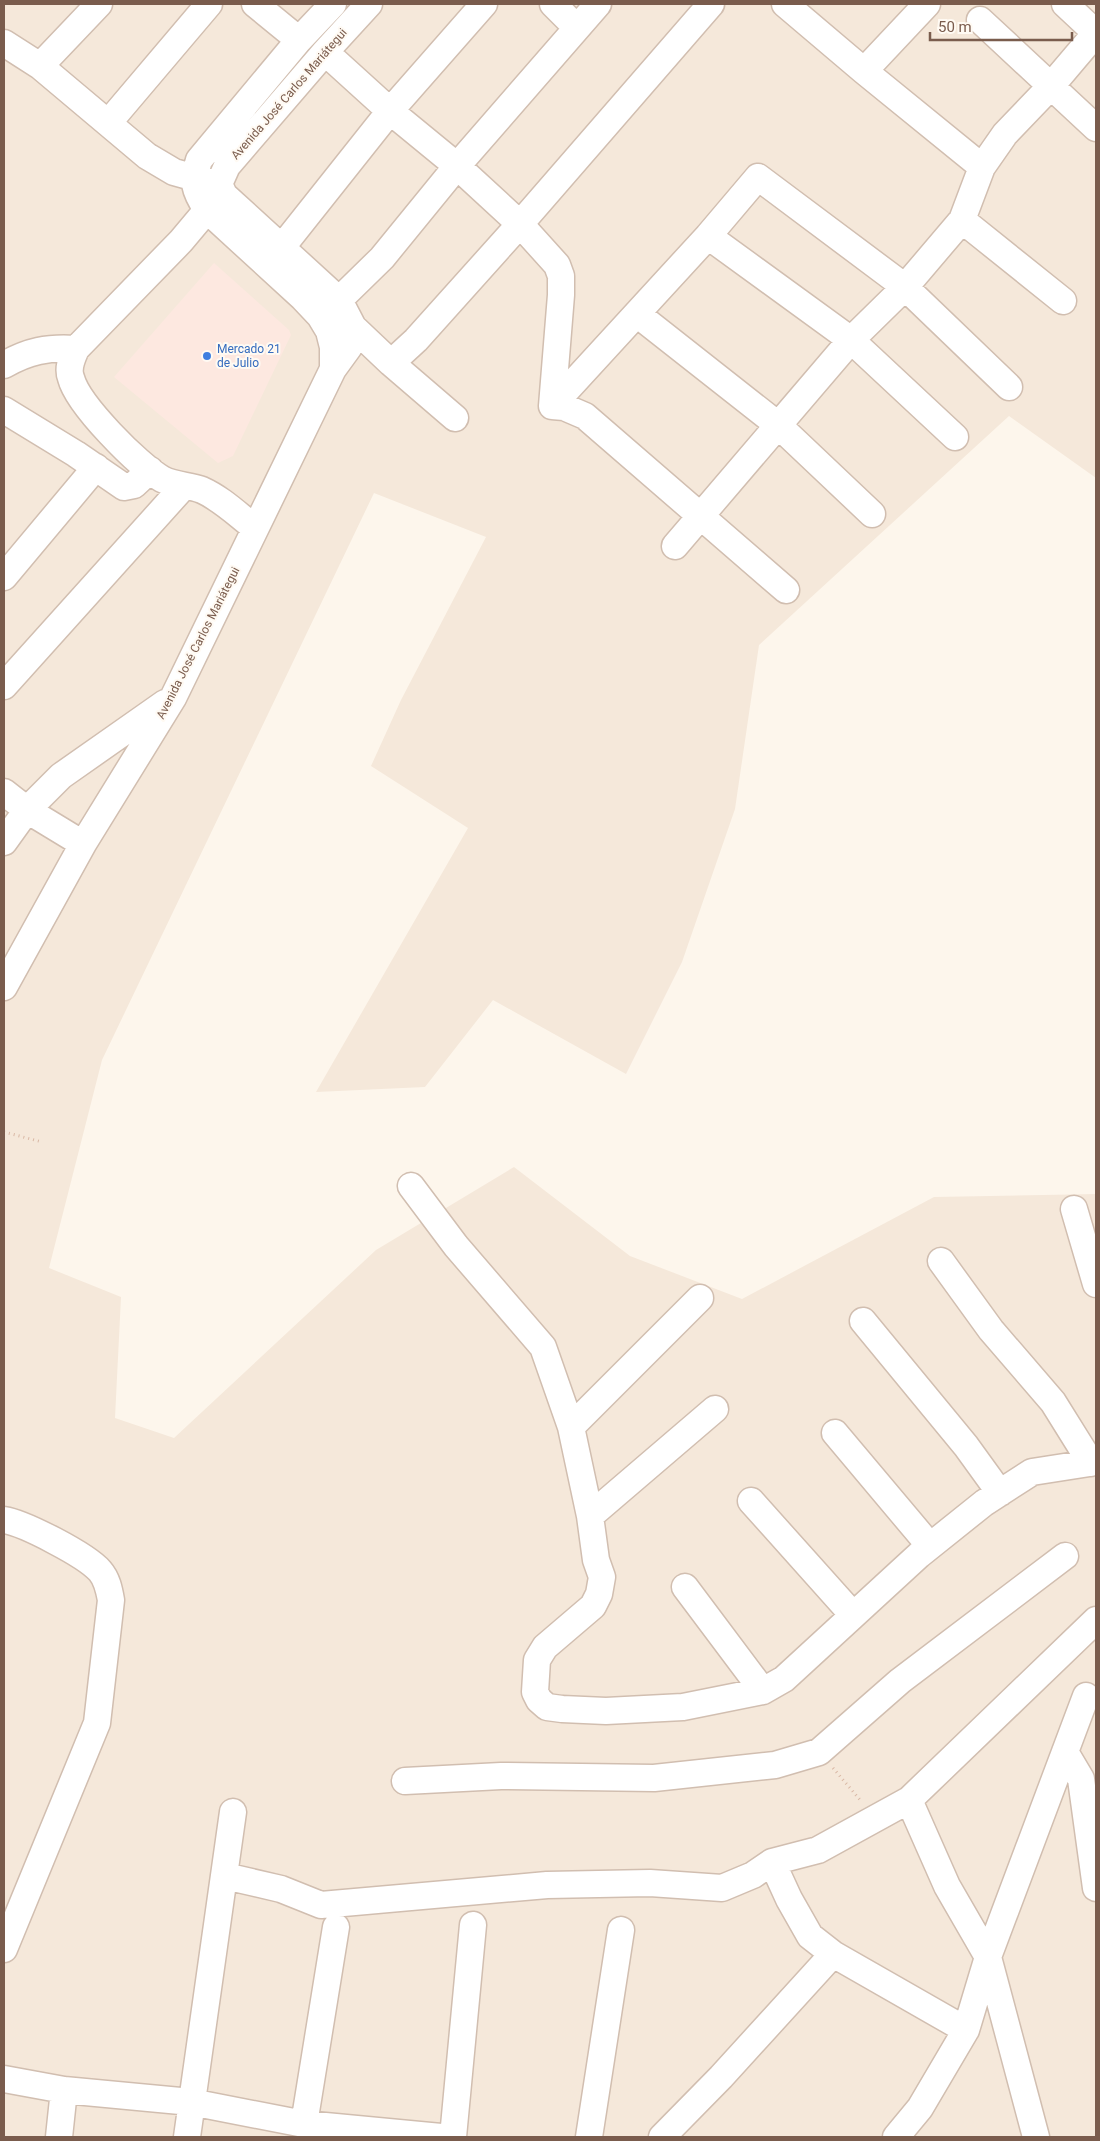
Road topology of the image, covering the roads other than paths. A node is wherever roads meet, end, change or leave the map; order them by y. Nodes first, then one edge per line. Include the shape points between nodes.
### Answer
1 (99, 4) edge
2 (209, 4) edge
3 (255, 4) edge
4 (332, 4) edge
5 (369, 4) edge
6 (484, 4) edge
7 (553, 4) edge
8 (598, 4) edge
9 (711, 4) edge
10 (785, 4) edge
11 (927, 4) edge
12 (1065, 4) edge
13 (980, 20) dead end
14 (577, 28) junction
15 (1096, 33) edge
16 (299, 40) junction
17 (4, 43) edge
18 (325, 52) junction
19 (40, 66) junction
20 (864, 71) junction
21 (1051, 86) junction
22 (390, 111) junction
23 (108, 122) junction
24 (1096, 128) edge
25 (458, 166) junction
26 (982, 167) junction
27 (194, 178) junction
28 (217, 196) junction
29 (962, 220) junction
30 (520, 224) junction
31 (708, 236) junction
32 (282, 247) junction
33 (905, 287) junction
34 (339, 300) junction
35 (1063, 301) dead end
36 (637, 314) junction
37 (353, 327) junction
38 (851, 340) junction
39 (76, 349) junction
40 (391, 363) junction
41 (4, 365) edge
42 (333, 370) junction
43 (1008, 387) dead end
44 (552, 406) junction
45 (7, 418) edge
46 (456, 418) dead end
47 (778, 425) junction
48 (955, 437) dead end
49 (96, 467) junction
50 (150, 470) junction
51 (182, 487) junction
52 (872, 514) dead end
53 (702, 517) junction
54 (255, 528) junction
55 (675, 546) dead end
56 (4, 577) edge
57 (786, 590) dead end
58 (4, 686) edge
59 (173, 698) junction
60 (4, 792) edge
61 (27, 810) junction
62 (4, 842) edge
63 (83, 844) junction
64 (4, 988) edge
65 (411, 1186) dead end
66 (1074, 1209) dead end
67 (941, 1261) dead end
68 (1096, 1284) edge
69 (700, 1298) dead end
70 (863, 1321) dead end
71 (715, 1409) dead end
72 (571, 1427) junction
73 (835, 1433) dead end
74 (1094, 1462) edge
75 (1000, 1493) junction
76 (751, 1501) dead end
77 (590, 1516) junction
78 (4, 1520) edge
79 (930, 1546) junction
80 (1065, 1556) dead end
81 (685, 1587) dead end
82 (853, 1615) junction
83 (1096, 1620) edge
84 (764, 1691) junction
85 (1086, 1696) dead end
86 (1066, 1752) junction
87 (405, 1781) dead end
88 (909, 1800) junction
89 (233, 1812) dead end
90 (772, 1862) junction
91 (225, 1876) junction
92 (1096, 1888) edge
93 (474, 1925) dead end
94 (336, 1927) dead end
95 (621, 1930) dead end
96 (4, 1949) edge
97 (833, 1954) junction
98 (988, 1957) junction
99 (966, 2030) junction
100 (4, 2079) edge
101 (64, 2090) junction
102 (191, 2102) junction
103 (304, 2124) junction
104 (59, 2137) edge
105 (187, 2137) edge
106 (441, 2137) edge
107 (453, 2137) edge
108 (588, 2137) edge
109 (662, 2137) edge
110 (896, 2137) edge
111 (1036, 2137) edge

1 - 19 street
2 - 23 street
3 - 16 street
4 - 16 street, Avenida José Carlos Mariátegui
5 - 18 street, Avenida José Carlos Mariátegui
6 - 22 street
7 - 14 street
8 - 14 street
9 - 30 street
10 - 20 street
11 - 20 street
12 - 15 street
13 - 21 street
14 - 25 street
15 - 21 street
16 - 27 street, Avenida José Carlos Mariátegui via 199,160
17 - 19 street
18 - 22 street
18 - 28 street, Avenida José Carlos Mariátegui via 227,166
19 - 23 street
20 - 26 street
21 - 24 street
21 - 26 street via 1006,134
22 - 25 street
22 - 32 street
23 - 27 street via 148,156 174,172
25 - 30 street
25 - 34 street via 382,258
26 - 29 street
27 - 28 street, Avenida José Carlos Mariátegui via 197,194
28 - 32 street, Avenida José Carlos Mariátegui
28 - 39 street via 181,241
28 - 42 street, Avenida José Carlos Mariátegui via 320,316 333,346
29 - 33 street
29 - 35 street
30 - 40 street via 416,340
30 - 44 street via 556,265 561,276 558,356
31 - 33 street via 758,177
31 - 36 street
31 - 38 street
32 - 34 street, Avenida José Carlos Mariátegui
33 - 38 street
33 - 43 street
34 - 37 street, Avenida José Carlos Mariátegui
36 - 44 street
36 - 47 street
37 - 40 street
37 - 42 street, Avenida José Carlos Mariátegui via 349,347
38 - 47 street
38 - 48 street
39 - 41 street via 36,350
39 - 50 street via 70,362 70,378 85,405
40 - 46 street
42 - 54 street, Avenida José Carlos Mariátegui
44 - 53 street via 564,407 585,416
45 - 49 street
47 - 52 street
47 - 53 street
49 - 50 street via 124,487 134,485
49 - 56 street
50 - 51 street
51 - 54 street via 200,489
51 - 58 street
53 - 55 street
53 - 57 street
54 - 59 street, Avenida José Carlos Mariátegui
59 - 61 street via 61,776
59 - 63 street, Avenida José Carlos Mariátegui
60 - 61 street
61 - 62 street
61 - 63 street
63 - 64 street, Avenida José Carlos Mariátegui
65 - 72 street via 456,1246 543,1347
66 - 68 street
67 - 74 street via 991,1330 1053,1402
69 - 72 street
70 - 75 street via 966,1446
71 - 77 street
72 - 77 street
73 - 79 street
74 - 75 street via 1032,1472
75 - 79 street
76 - 82 street
77 - 84 street via 596,1560 602,1577 599,1594 593,1606 545,1647 537,1660 535,1692 539,1700 547,1707 606,1711 682,1707
78 - 96 street via 52,1540 94,1565 106,1580 111,1600 97,1723
79 - 82 street
80 - 87 street via 900,1680 819,1752 775,1765 654,1778 502,1776
81 - 84 street
82 - 84 street via 784,1679
83 - 88 street
85 - 86 street
86 - 92 street via 1081,1779
86 - 98 street
88 - 90 street via 818,1850
88 - 98 street via 947,1886
89 - 91 street
90 - 91 street via 753,1875 722,1888 650,1883 547,1885 321,1905 282,1889
90 - 97 street via 810,1936
91 - 102 street
93 - 107 street
94 - 103 street
95 - 108 street
97 - 99 street
97 - 109 street
98 - 99 street
98 - 111 street
99 - 110 street via 920,2108
100 - 101 street
101 - 102 street
101 - 104 street
102 - 103 street
102 - 105 street
103 - 106 street

